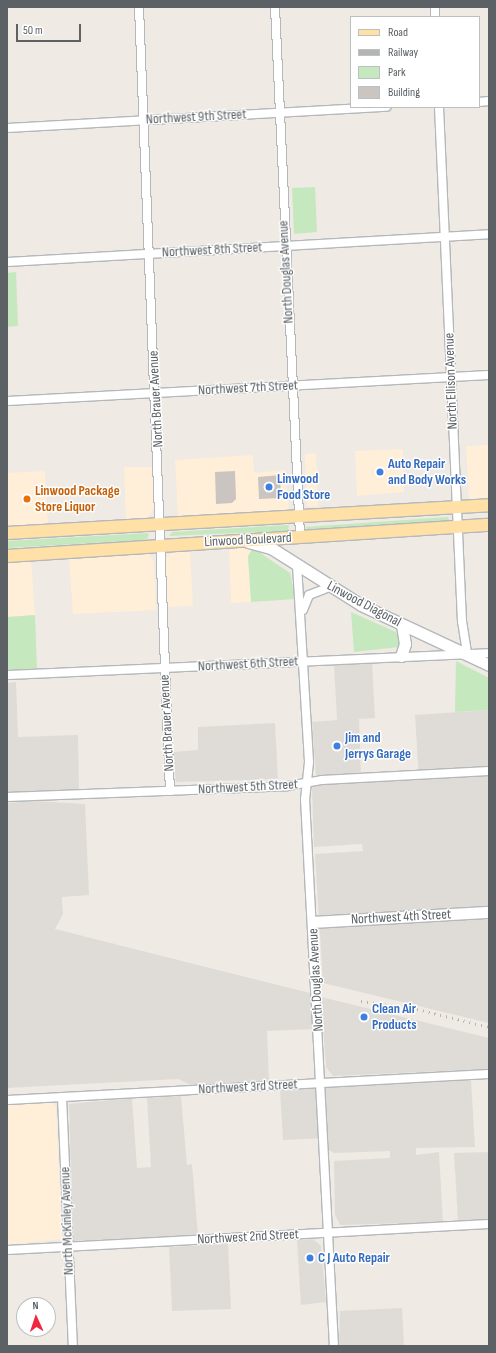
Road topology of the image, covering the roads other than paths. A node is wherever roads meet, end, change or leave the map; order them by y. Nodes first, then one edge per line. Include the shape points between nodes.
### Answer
1 (138, 7) edge
2 (275, 7) edge
3 (368, 108) edge
4 (439, 108) edge
5 (279, 113) junction
6 (143, 120) junction
7 (7, 128) edge
8 (489, 234) edge
9 (446, 237) junction
10 (285, 246) junction
11 (148, 254) junction
12 (7, 262) edge
13 (489, 375) edge
14 (450, 377) junction
15 (291, 386) junction
16 (156, 393) junction
17 (7, 401) edge
18 (489, 505) edge
19 (457, 507) junction
20 (298, 516) junction
21 (161, 524) junction
22 (489, 525) edge
23 (458, 526) junction
24 (7, 533) edge
25 (300, 536) junction
26 (242, 540) junction
27 (160, 545) junction
28 (7, 556) edge
29 (297, 566) junction
30 (330, 587) junction
31 (303, 614) junction
32 (402, 625) junction
33 (489, 653) edge
34 (467, 654) junction
35 (401, 656) junction
36 (304, 661) junction
37 (489, 665) edge
38 (165, 669) junction
39 (7, 675) edge
40 (489, 771) edge
41 (307, 783) junction
42 (170, 791) junction
43 (7, 797) edge
44 (489, 912) edge
45 (313, 922) junction
46 (489, 1074) edge
47 (321, 1083) junction
48 (62, 1097) junction
49 (7, 1100) edge
50 (489, 1224) edge
51 (329, 1233) junction
52 (68, 1247) junction
53 (7, 1250) edge
54 (73, 1346) edge
55 (334, 1346) edge

1 - 6 street, North Brauer Avenue
2 - 5 street, North Douglas Avenue
3 - 5 street, Northwest 9th Street
4 - 9 street, North Ellison Avenue
5 - 6 street, Northwest 9th Street
5 - 10 street, North Douglas Avenue
6 - 7 street, Northwest 9th Street
6 - 11 street, North Brauer Avenue
8 - 9 street, Northwest 8th Street
9 - 10 street, Northwest 8th Street
9 - 14 street, North Ellison Avenue
10 - 11 street, Northwest 8th Street
10 - 15 street, North Douglas Avenue
11 - 12 street, Northwest 8th Street
11 - 16 street, North Brauer Avenue
13 - 14 street, Northwest 7th Street
14 - 15 street, Northwest 7th Street
14 - 19 street, North Ellison Avenue
15 - 16 street, Northwest 7th Street
15 - 20 street, North Douglas Avenue
16 - 17 street, Northwest 7th Street
16 - 21 street, North Brauer Avenue
18 - 19 main road, Linwood Boulevard
19 - 20 main road, Linwood Boulevard
19 - 23 street, North Ellison Avenue
20 - 21 main road, Linwood Boulevard
20 - 25 street, North Douglas Avenue
21 - 24 main road, Linwood Boulevard
21 - 27 street, North Brauer Avenue
22 - 23 main road, Linwood Boulevard
23 - 25 main road, Linwood Boulevard
23 - 34 street, North Ellison Avenue via 462,621
25 - 26 main road, Linwood Boulevard
26 - 27 main road, Linwood Boulevard
26 - 29 main road, Linwood Diagonal via 271,548
27 - 28 main road, Linwood Boulevard
27 - 38 street, North Brauer Avenue
29 - 30 main road, Linwood Diagonal
29 - 31 street, North Douglas Avenue
30 - 31 street, North Douglas Avenue via 309,594
30 - 32 main road, Linwood Diagonal
31 - 36 street, North Douglas Avenue
32 - 34 main road, Linwood Diagonal
32 - 35 main road via 405,644
33 - 34 street, Northwest 6th Street
34 - 35 street, Northwest 6th Street
34 - 37 main road, Linwood Diagonal
35 - 36 street, Northwest 6th Street
36 - 38 street, Northwest 6th Street
36 - 41 street, North Douglas Avenue via 309,762
38 - 39 street, Northwest 6th Street
38 - 42 street, North Brauer Avenue
40 - 41 street, Northwest 5th Street
41 - 42 street, Northwest 5th Street
41 - 45 street, North Douglas Avenue
42 - 43 street, Northwest 5th Street
44 - 45 main road, Northwest 4th Street
45 - 47 street, North Douglas Avenue
46 - 47 street, Northwest 3rd Street
47 - 48 street, Northwest 3rd Street
47 - 51 street, North Douglas Avenue
48 - 49 street, Northwest 3rd Street
48 - 52 street, North McKinley Avenue
50 - 51 street, Northwest 2nd Street
51 - 52 street, Northwest 2nd Street
51 - 55 street, North Douglas Avenue
52 - 53 street, Northwest 2nd Street
52 - 54 street, North McKinley Avenue

